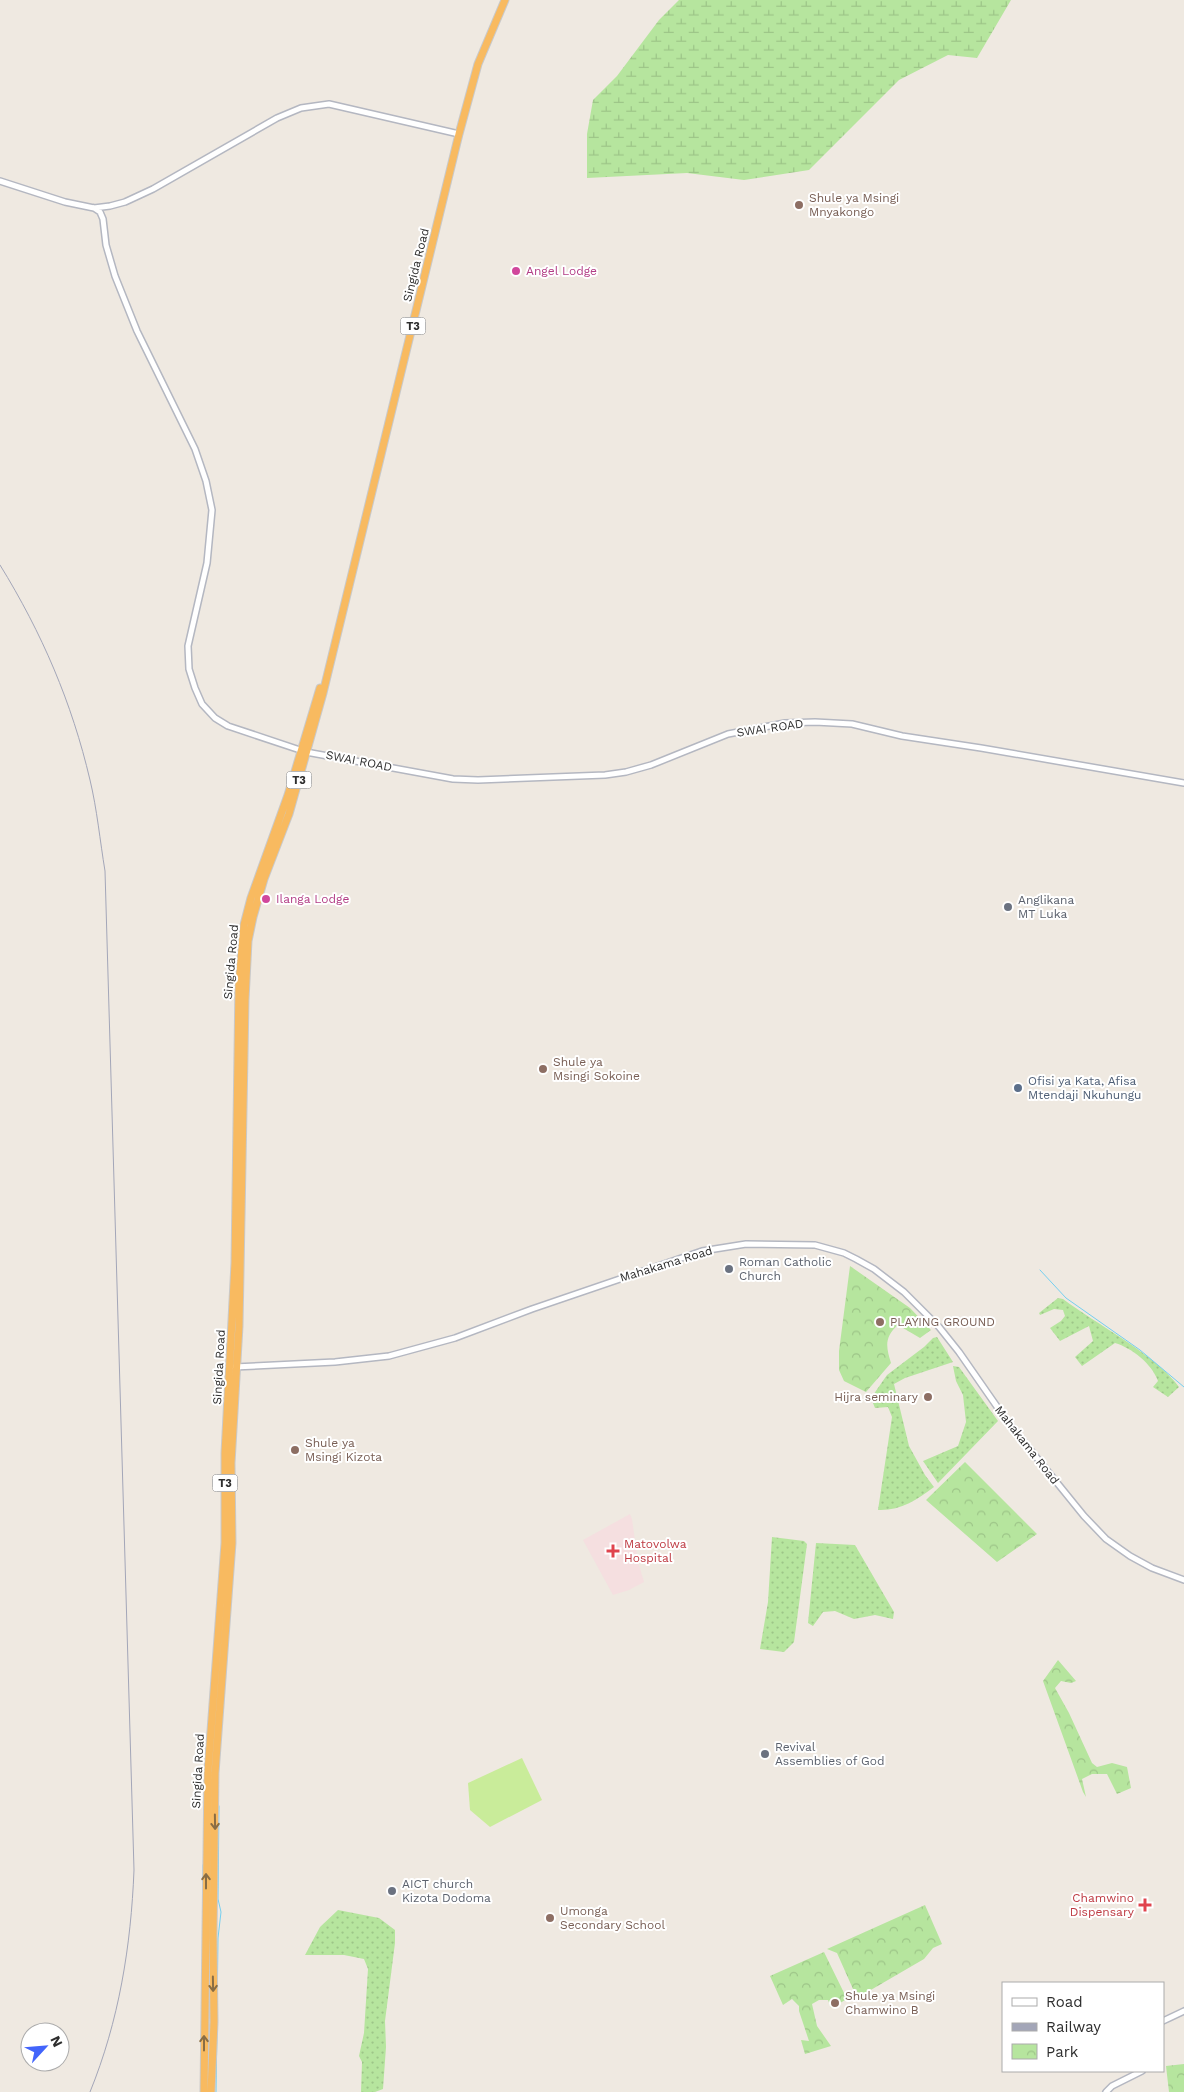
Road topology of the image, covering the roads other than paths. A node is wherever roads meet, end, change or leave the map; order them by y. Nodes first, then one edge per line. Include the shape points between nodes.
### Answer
1 (505, 0) edge
2 (459, 134) junction
3 (0, 181) edge
4 (94, 208) junction
5 (304, 751) junction
6 (1184, 783) edge
7 (233, 1367) junction
8 (1184, 1580) edge
9 (1184, 2011) edge
10 (1164, 2021) edge
11 (1140, 2072) edge
12 (204, 2092) edge
13 (211, 2092) edge
14 (1106, 2092) edge

1 - 2 highway, Singida Road / T3 via 478,64
2 - 4 street via 330,104 301,108 153,189 125,202
2 - 5 highway, Singida Road / T3 via 332,656
3 - 4 street
4 - 5 street, SWAI ROAD via 103,218 106,245 115,276 137,330 196,449 206,481 212,510 207,563 188,646 189,669 195,688 202,704 228,726
5 - 6 street, SWAI ROAD via 453,779 605,775 651,765 728,734 785,723 815,722 852,724 902,736
5 - 7 highway, Singida Road / T3 via 289,814 264,879 248,941 244,1146
7 - 8 street, Mahakama Road via 389,1356 454,1338 702,1251 746,1244 815,1246 856,1259 904,1292 939,1327 1011,1428 1095,1528 1130,1556
12 -> 7 highway, Singida Road / T3 via 208,1770 225,1543 225,1453
7 -> 13 highway, Singida Road / T3 via 232,1543 215,1773
9 - 10 street
11 - 14 street

